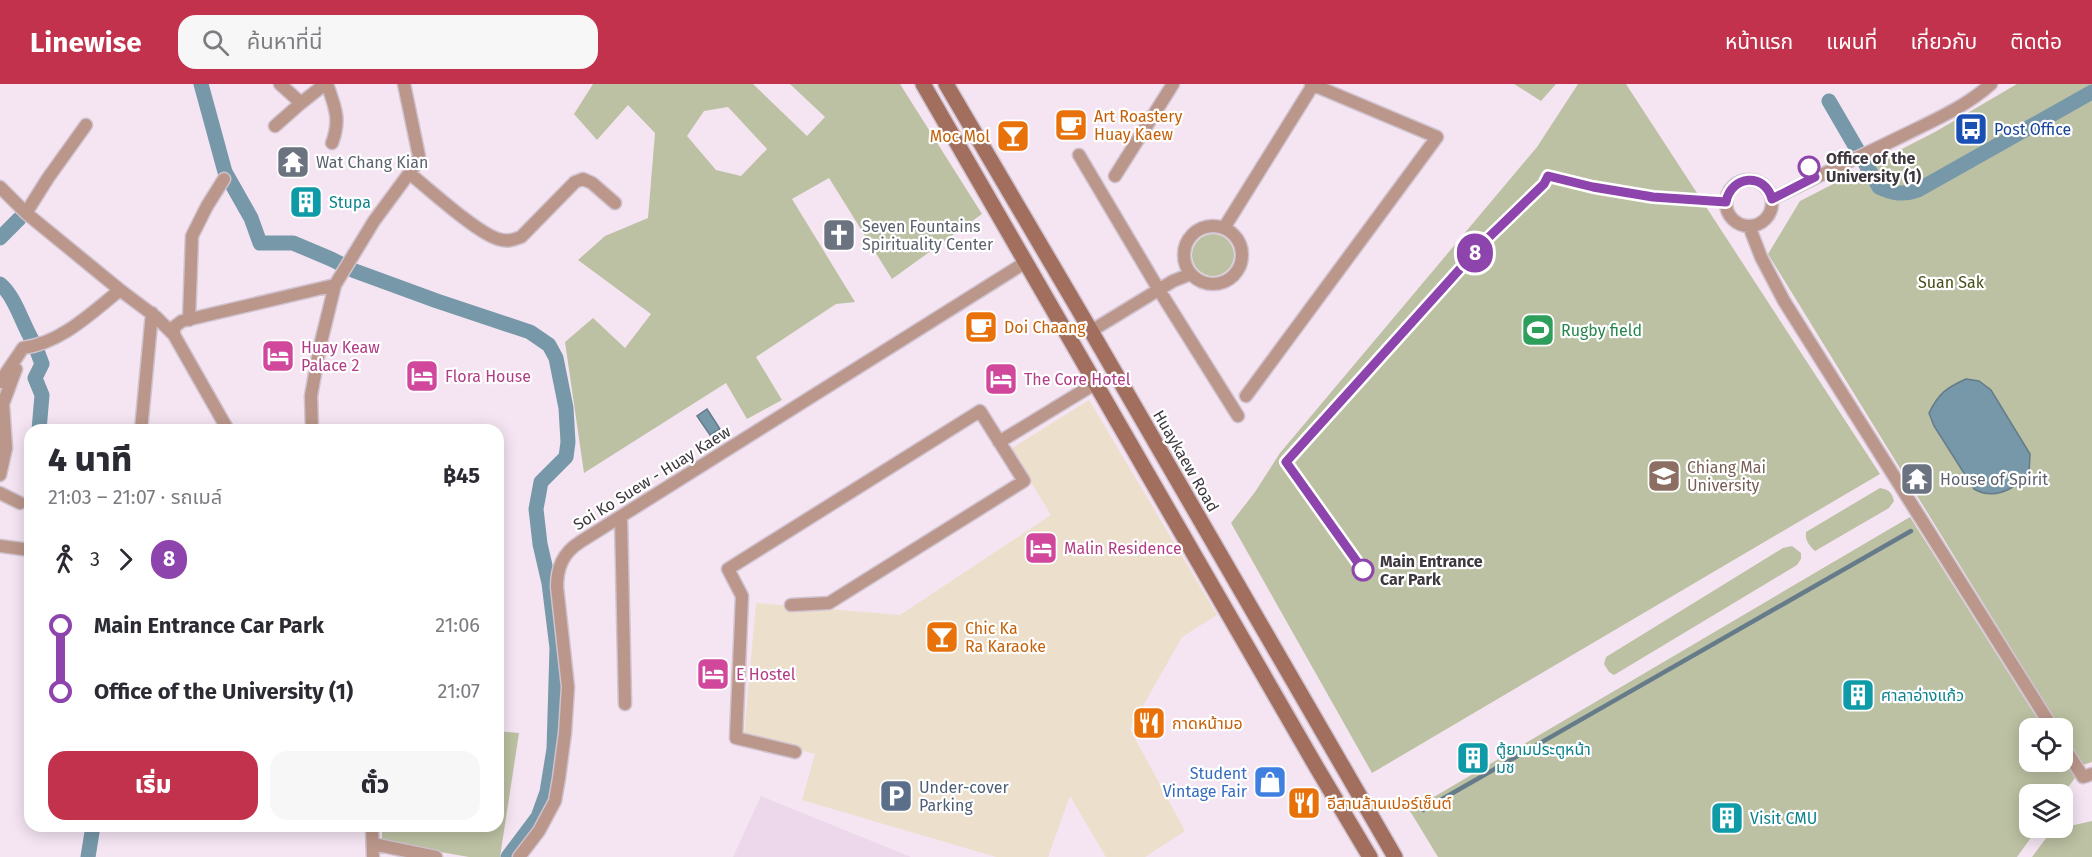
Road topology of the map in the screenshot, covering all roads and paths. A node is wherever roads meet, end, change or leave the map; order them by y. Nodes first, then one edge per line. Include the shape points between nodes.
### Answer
1 (280, 84) edge
2 (326, 84) edge
3 (404, 84) edge
4 (923, 84) edge
5 (946, 84) edge
6 (1173, 84) edge
7 (1991, 84) edge
8 (1312, 85) edge
9 (301, 103) junction
10 (86, 125) dead end
11 (275, 126) dead end
12 (332, 143) dead end
13 (1079, 155) dead end
14 (410, 173) junction
15 (1115, 176) dead end
16 (224, 179) dead end
17 (0, 187) edge
18 (1772, 199) junction
19 (615, 202) dead end
20 (27, 213) junction
21 (1749, 226) junction
22 (1224, 228) junction
23 (1043, 252) junction
24 (1026, 262) junction
25 (1191, 274) junction
26 (335, 285) junction
27 (120, 290) junction
28 (1159, 290) junction
29 (154, 315) junction
30 (183, 321) junction
31 (1091, 331) junction
32 (174, 335) junction
33 (23, 348) junction
34 (0, 382) edge
35 (1096, 383) junction
36 (1246, 396) dead end
37 (1238, 416) dead end
38 (142, 424) edge
39 (225, 424) edge
40 (311, 424) edge
41 (999, 442) junction
42 (0, 475) edge
43 (0, 493) edge
44 (20, 503) dead end
45 (621, 517) junction
46 (0, 546) edge
47 (24, 549) edge
48 (791, 605) dead end
49 (625, 704) dead end
50 (2046, 718) edge
51 (795, 752) dead end
52 (2073, 761) edge
53 (2092, 774) edge
54 (1354, 786) junction
55 (1335, 797) junction
56 (1375, 822) junction
57 (372, 832) edge
58 (1356, 833) junction
59 (373, 850) edge
60 (436, 857) edge
61 (519, 857) edge
62 (1370, 857) edge
63 (1395, 857) edge

1 - 9 street
2 - 9 street
2 - 12 street via 337,114
3 - 14 street via 419,156
4 - 24 main road
5 - 23 main road, Huaykaew Road
6 - 15 street
7 - 18 street via 1973,100
8 - 22 street
8 - 36 street via 1437,137
9 - 11 street
10 - 20 street
13 - 28 street
14 - 19 street via 482,231 510,241 521,237 575,182 583,179
14 - 26 street via 374,221
16 - 30 street via 192,236
17 - 20 street
18 - 21 street via 1764,221
18 - 21 street via 1768,189 1755,181 1738,182 1732,188 1726,202 1729,215
20 - 27 street
21 - 50 street via 1784,301
22 - 25 street via 1207,226 1187,241 1184,257
22 - 25 street via 1242,249 1239,268 1226,281 1216,284 1207,284
23 - 24 main road
23 - 31 main road, Huaykaew Road
24 - 35 main road
24 - 45 street, Soi Ko Suew - Huay Kaew
25 - 28 street
26 - 30 street
26 - 40 street via 311,396
27 - 29 street
27 - 33 street via 66,333
28 - 31 street
28 - 37 street
29 - 30 street
29 - 32 street
29 - 38 street
30 - 32 street via 174,327
31 - 54 main road, Huaykaew Road
32 - 39 street
33 - 34 street
33 - 42 street via 3,404 6,448
35 - 41 street
35 - 55 main road
41 - 48 street via 1024,481 830,603
41 - 51 street via 980,411 728,569 742,596 736,738
43 - 44 street
45 - 49 street
45 - 61 street, Soi Ko Suew - Huay Kaew via 571,548 560,566 557,587 568,687 559,778 555,801
46 - 47 street
52 - 53 street via 2083,777
54 - 55 main road
54 - 56 main road, Huaykaew Road
55 - 58 main road
56 - 58 main road
56 - 63 main road, Huaykaew Road
57 - 59 street
58 - 62 main road
59 - 60 street

